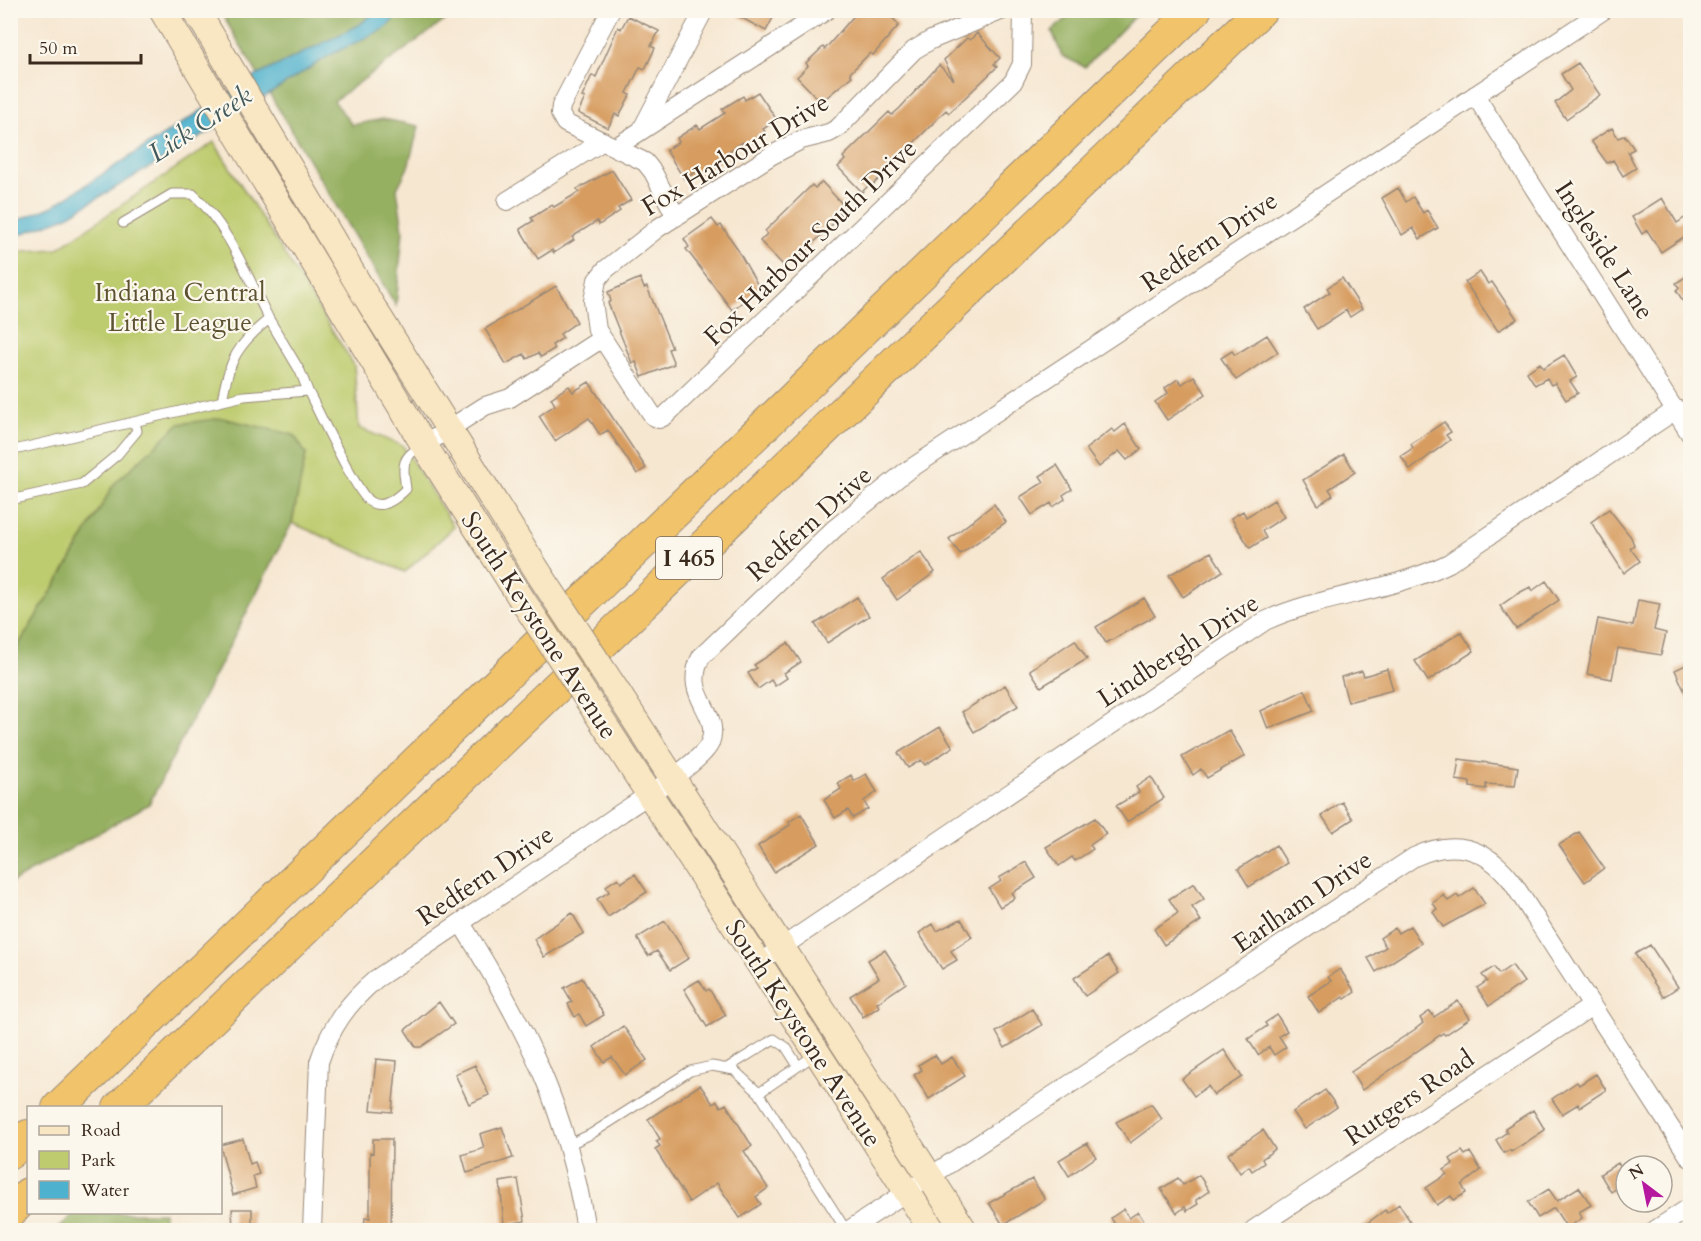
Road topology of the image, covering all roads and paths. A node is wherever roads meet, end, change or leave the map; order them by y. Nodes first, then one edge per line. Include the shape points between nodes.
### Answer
1 (162, 10) edge
2 (196, 10) edge
3 (611, 10) edge
4 (704, 10) edge
5 (827, 10) edge
6 (1003, 10) edge
7 (1023, 10) edge
8 (1195, 10) edge
9 (1261, 10) edge
10 (1604, 10) edge
11 (809, 18) edge
12 (1475, 95) junction
13 (641, 131) junction
14 (610, 144) junction
15 (507, 201) dead end
16 (676, 217) junction
17 (123, 223) dead end
18 (269, 319) junction
19 (601, 339) junction
20 (308, 391) junction
21 (222, 401) junction
22 (1677, 409) junction
23 (135, 422) junction
24 (447, 430) junction
25 (1690, 434) edge
26 (423, 445) junction
27 (10, 451) edge
28 (10, 500) edge
29 (670, 778) junction
30 (649, 794) junction
31 (461, 923) junction
32 (781, 947) junction
33 (759, 962) junction
34 (1592, 1006) junction
35 (808, 1059) junction
36 (727, 1068) junction
37 (759, 1093) junction
38 (59, 1106) edge
39 (120, 1106) edge
40 (27, 1137) edge
41 (568, 1145) junction
42 (10, 1153) edge
43 (1690, 1158) edge
44 (930, 1178) junction
45 (908, 1193) junction
46 (27, 1195) edge
47 (1690, 1207) edge
48 (10, 1212) edge
49 (312, 1230) edge
50 (586, 1230) edge
51 (847, 1230) edge
52 (932, 1230) edge
53 (964, 1230) edge
54 (1254, 1230) edge
55 (1655, 1230) edge

1 - 26 main road, South Keystone Avenue
2 - 24 main road, South Keystone Avenue
3 - 14 street via 560,112 565,123
4 - 13 street
5 - 11 street
6 - 16 street, Fox Harbour Drive via 930,40 915,50 838,128 772,155
7 - 19 street, Fox Harbour South Drive via 1022,64 1013,82 665,416 659,419 650,414
8 - 38 highway, I 465
9 - 39 highway, I 465
10 - 12 street, Redfern Drive
11 - 13 street
12 - 22 street, Ingleside Lane
12 - 29 street, Redfern Drive via 871,498 834,529 701,657 694,681 710,718 710,743 702,754
13 - 14 street
14 - 15 street
14 - 16 street via 650,168
16 - 19 street, Fox Harbour Drive via 597,280 593,301
17 - 18 lane via 172,194 193,194 207,206 218,224
18 - 20 lane
18 - 21 lane via 236,350
19 - 24 street via 510,399 484,406
20 - 21 lane via 272,392
20 - 26 lane via 358,487 370,502 395,500 406,489 403,467 408,454
21 - 23 lane
22 - 25 street, Ingleside Lane
22 - 32 street, Lindbergh Drive via 1443,566 1391,585 1289,610 1257,626
23 - 27 lane
23 - 28 lane via 137,431 117,455 82,484
24 - 26 street
24 - 29 main road, South Keystone Avenue, bridge
26 - 30 main road, South Keystone Avenue, bridge
29 - 30 street, Redfern Drive
29 - 32 main road, South Keystone Avenue
30 - 31 street, Redfern Drive
30 - 33 main road, South Keystone Avenue
31 - 41 street via 523,1026
31 - 49 street, Redfern Drive via 351,1000 327,1037 317,1085
32 - 33 street, Lindbergh Drive
32 - 44 main road, South Keystone Avenue
33 - 35 main road, South Keystone Avenue
34 - 43 street, Earlham Drive
34 - 44 street, Earlham Drive via 1502,868 1466,848 1433,848
34 - 54 street, Rutgers Road
35 - 36 lane via 774,1039
35 - 37 lane
35 - 45 main road, South Keystone Avenue
36 - 37 lane via 743,1076
36 - 41 lane via 702,1067 690,1071
37 - 51 lane
40 - 42 highway
41 - 50 street
44 - 45 street, Earlham Drive
44 - 53 main road, South Keystone Avenue
45 - 51 street, Earlham Drive
45 - 52 main road, South Keystone Avenue
46 - 48 highway
47 - 55 street

